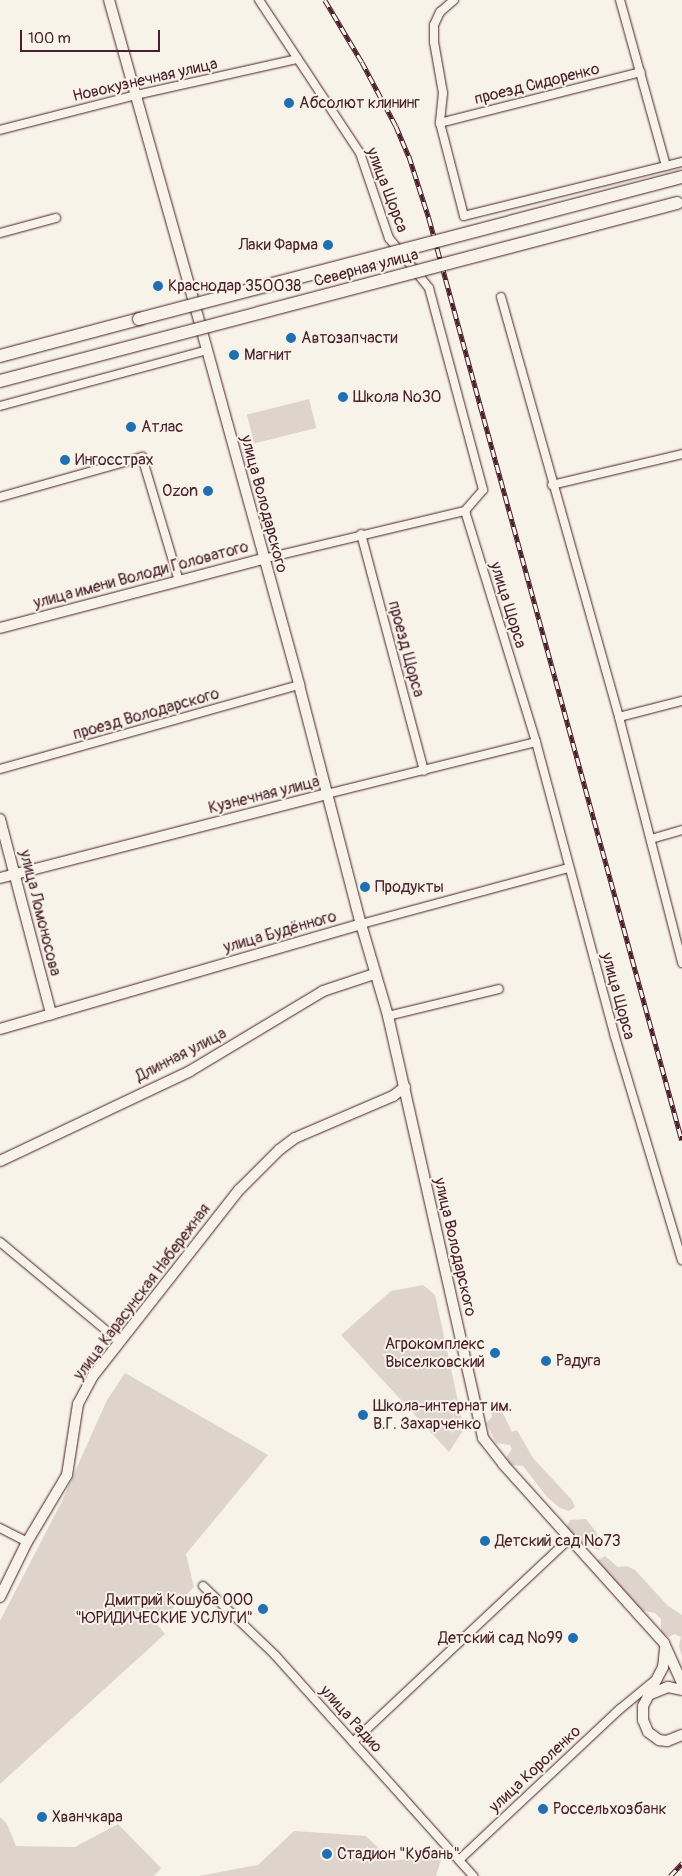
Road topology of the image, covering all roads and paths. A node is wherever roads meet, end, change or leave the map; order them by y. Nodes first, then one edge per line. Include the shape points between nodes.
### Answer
1 (109, 0) edge
2 (259, 0) edge
3 (454, 0) edge
4 (620, 0) edge
5 (297, 59) junction
6 (641, 72) junction
7 (136, 95) junction
8 (440, 123) junction
9 (0, 130) edge
10 (682, 162) edge
11 (666, 166) junction
12 (682, 177) edge
13 (682, 202) edge
14 (56, 218) dead end
15 (0, 233) edge
16 (501, 297) dead end
17 (206, 350) junction
18 (0, 356) edge
19 (0, 381) edge
20 (0, 406) edge
21 (682, 454) edge
22 (552, 485) junction
23 (0, 497) edge
24 (465, 511) junction
25 (362, 534) junction
26 (263, 559) junction
27 (179, 581) junction
28 (0, 628) edge
29 (299, 685) junction
30 (682, 701) edge
31 (620, 718) junction
32 (536, 742) junction
33 (0, 768) edge
34 (424, 770) junction
35 (327, 794) junction
36 (0, 819) edge
37 (682, 830) edge
38 (651, 839) junction
39 (569, 868) junction
40 (15, 874) junction
41 (0, 878) edge
42 (361, 924) junction
43 (682, 964) edge
44 (374, 974) junction
45 (499, 989) dead end
46 (51, 1014) junction
47 (388, 1016) junction
48 (0, 1029) edge
49 (405, 1087) junction
50 (0, 1161) edge
51 (0, 1242) edge
52 (682, 1260) edge
53 (119, 1341) junction
54 (0, 1528) edge
55 (570, 1538) junction
56 (27, 1542) junction
57 (203, 1586) dead end
58 (0, 1597) edge
59 (664, 1643) junction
60 (659, 1677) junction
61 (682, 1683) edge
62 (682, 1690) edge
63 (647, 1696) junction
64 (630, 1700) junction
65 (682, 1735) edge
66 (353, 1742) junction
67 (459, 1860) junction
68 (473, 1876) edge

1 - 7 street, улица Володарского
2 - 5 street, улица Щорса
3 - 8 street via 440,12 434,25 443,93
4 - 6 street
5 - 7 street, Новокузнечная улица
5 - 24 street, улица Щорса via 360,153 389,238 429,288 483,490
6 - 8 street, проезд Сидоренко
6 - 11 street
7 - 9 street, Новокузнечная улица
7 - 17 street, улица Володарского
8 - 11 street via 464,216
10 - 11 street
12 - 18 main road, Северная улица, bridge
13 - 19 main road, Северная улица, bridge
14 - 15 street
16 - 22 street
17 - 20 street
17 - 26 street, улица Володарского
21 - 22 street
22 - 31 street
23 - 27 street via 142,457
24 - 25 street, улица имени Володи Головатого
24 - 32 street, улица Щорса
25 - 26 street, улица имени Володи Головатого
25 - 34 street, проезд Щорса
26 - 27 street, улица имени Володи Головатого
26 - 29 street, улица Володарского
27 - 28 street, улица имени Володи Головатого
29 - 33 street, проезд Володарского
29 - 35 street, улица Володарского
30 - 31 street
31 - 38 street
32 - 34 street, Кузнечная улица
32 - 39 street, улица Щорса
34 - 35 street, Кузнечная улица
35 - 40 street, Кузнечная улица
35 - 42 street, улица Володарского
36 - 40 street, улица Ломоносова
37 - 38 street
38 - 43 street
39 - 42 street, улица Будённого
39 - 52 street, улица Щорса via 615,1037
40 - 41 street, Кузнечная улица
40 - 46 street, улица Ломоносова
42 - 44 street, улица Володарского
42 - 46 street, улица Будённого
44 - 47 street, улица Володарского
44 - 50 street, Длинная улица via 323,991 190,1072
45 - 47 street
46 - 48 street, улица Будённого
47 - 49 street, улица Володарского
49 - 53 street, улица Карасунская Набережная via 393,1096 295,1138 279,1150 239,1190
49 - 55 street, улица Володарского via 483,1438
51 - 53 street
53 - 56 street, улица Карасунская Набережная via 93,1376 78,1404 67,1475
54 - 56 street
55 - 59 street, улица Володарского
55 - 66 street
56 - 58 street, улица Карасунская Набережная
57 - 66 street, улица Радио via 275,1655
59 - 60 street via 665,1656
59 - 61 street, улица Володарского
60 - 63 street
60 - 64 street, улица Короленко
62 - 63 street via 668,1687
63 - 64 street, улица Короленко
63 - 65 street via 642,1713 648,1732 659,1740 667,1741
64 - 67 street, улица Короленко
66 - 67 street, улица Радио
67 - 68 street, улица Радио

